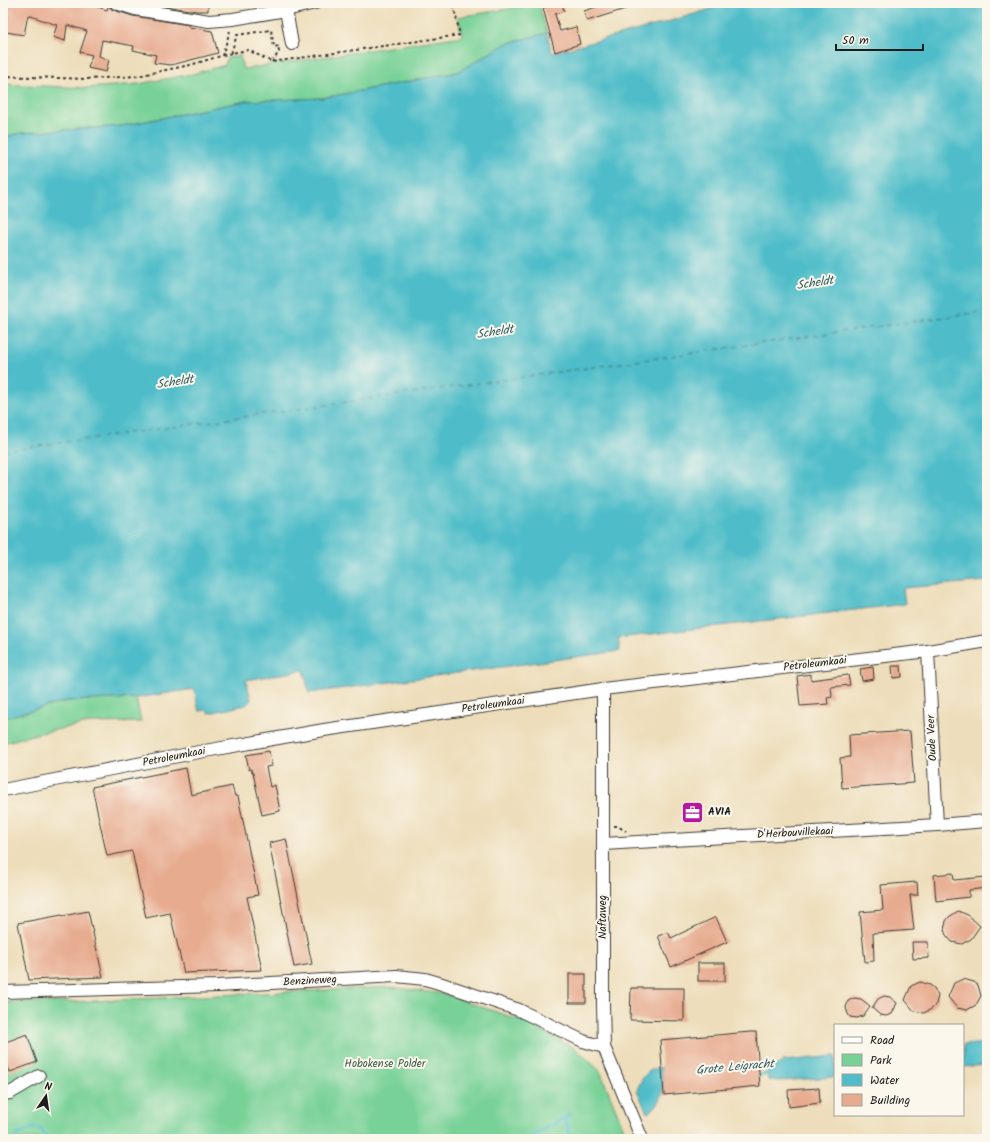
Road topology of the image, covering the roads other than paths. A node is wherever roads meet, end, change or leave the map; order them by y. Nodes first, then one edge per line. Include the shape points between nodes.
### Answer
1 (116, 3) edge
2 (315, 3) edge
3 (286, 10) junction
4 (292, 44) road end
5 (987, 641) edge
6 (928, 651) junction
7 (603, 688) junction
8 (3, 790) edge
9 (987, 821) edge
10 (937, 825) junction
11 (603, 844) junction
12 (3, 992) edge
13 (604, 1047) junction
14 (39, 1076) dead end
15 (3, 1094) edge
16 (642, 1139) edge

1 - 3 street via 209,21
2 - 3 street
3 - 4 street
5 - 6 street, Petroleumkaai
6 - 7 street, Petroleumkaai
6 - 10 street, Oude Veer
7 - 8 street, Petroleumkaai via 324,730
7 - 11 street, Naftaweg
9 - 10 street, D'Herbouvillekaai
10 - 11 street, D'Herbouvillekaai
11 - 13 street, Naftaweg
12 - 13 street, Benzineweg via 218,986 409,976 439,983 508,1006 583,1041
13 - 16 street, Naftaweg
14 - 15 street

